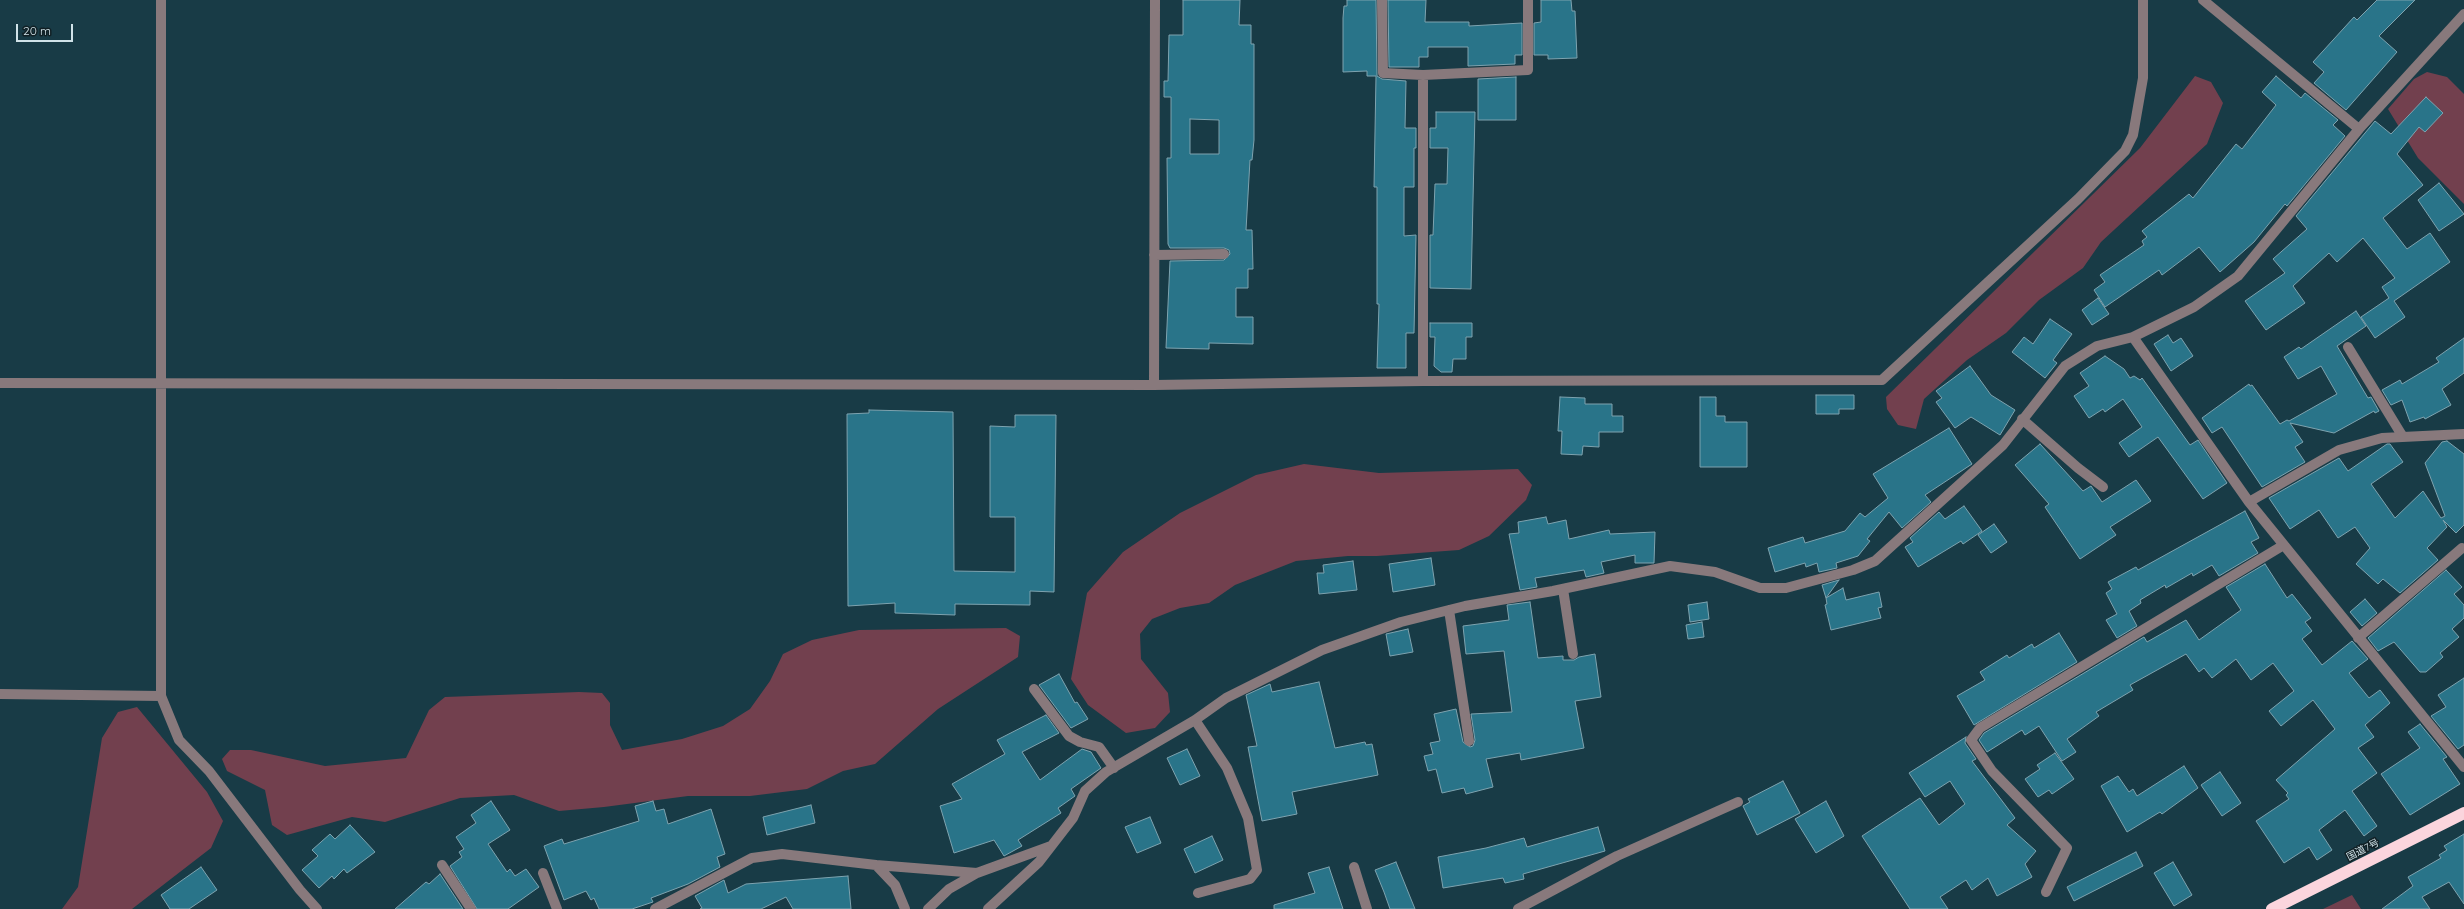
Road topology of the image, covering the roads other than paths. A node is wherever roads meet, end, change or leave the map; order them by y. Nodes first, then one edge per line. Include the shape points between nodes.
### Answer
1 (161, 0) edge
2 (1154, 0) edge
3 (1382, 0) edge
4 (1528, 0) edge
5 (2143, 0) edge
6 (2203, 0) edge
7 (2464, 14) edge
8 (1423, 75) junction
9 (2359, 129) junction
10 (1224, 254) dead end
11 (1154, 255) junction
12 (2132, 337) junction
13 (2348, 347) dead end
14 (1423, 381) junction
15 (0, 383) edge
16 (161, 384) junction
17 (1154, 385) junction
18 (2022, 419) junction
19 (2464, 434) edge
20 (2403, 437) junction
21 (2103, 486) dead end
22 (2249, 502) junction
23 (2282, 546) junction
24 (2462, 548) dead end
25 (1563, 589) junction
26 (1449, 610) junction
27 (2358, 638) junction
28 (1572, 654) dead end
29 (1034, 689) dead end
30 (0, 694) edge
31 (161, 696) junction
32 (1195, 720) junction
33 (1469, 741) dead end
34 (2464, 767) edge
35 (1114, 768) junction
36 (1738, 802) dead end
37 (2464, 813) edge
38 (1052, 845) junction
39 (442, 865) dead end
40 (876, 865) junction
41 (1354, 867) dead end
42 (543, 873) dead end
43 (977, 873) junction
44 (2046, 892) dead end
45 (1198, 893) dead end
46 (317, 909) edge
47 (472, 909) edge
48 (556, 909) edge
49 (655, 909) edge
50 (905, 909) edge
51 (928, 909) edge
52 (988, 909) edge
53 (1367, 909) edge
54 (1518, 909) edge
55 (2272, 909) edge

1 - 16 street
2 - 11 street
3 - 8 street via 1383,74
4 - 8 street via 1528,70
5 - 14 street via 2143,78 2133,135 2125,152 2078,200 1882,380
6 - 9 street
7 - 9 street
8 - 14 street
9 - 12 street via 2238,276 2194,307
10 - 11 street
11 - 17 street
12 - 18 street via 2097,346 2065,366
12 - 22 street
13 - 20 street
14 - 17 street
15 - 16 street
16 - 17 street
16 - 31 street
18 - 21 street via 2078,468
18 - 25 street via 2003,445 1888,551 1875,561 1853,570 1786,588 1760,588 1715,572 1670,566
19 - 20 street
20 - 22 street via 2382,438 2339,450
22 - 23 street
23 - 27 street
23 - 44 street via 1980,728 1970,740 1992,772 2067,848
24 - 27 street
25 - 26 street
25 - 28 street
26 - 32 street via 1401,622 1322,650 1226,698
26 - 33 street
27 - 34 street
29 - 35 street via 1068,736 1099,747
30 - 31 street
31 - 46 street via 179,740 209,771
32 - 35 street
32 - 45 street via 1227,768 1248,818 1257,870 1250,879
35 - 38 street via 1085,791 1073,818
36 - 54 street via 1617,856
37 - 55 highway, 国道7号
38 - 43 street
38 - 52 street via 1039,862
39 - 47 street
40 - 43 street
40 - 49 street via 782,854 752,858
40 - 50 street via 895,885
41 - 53 street
42 - 48 street
43 - 51 street via 950,889

